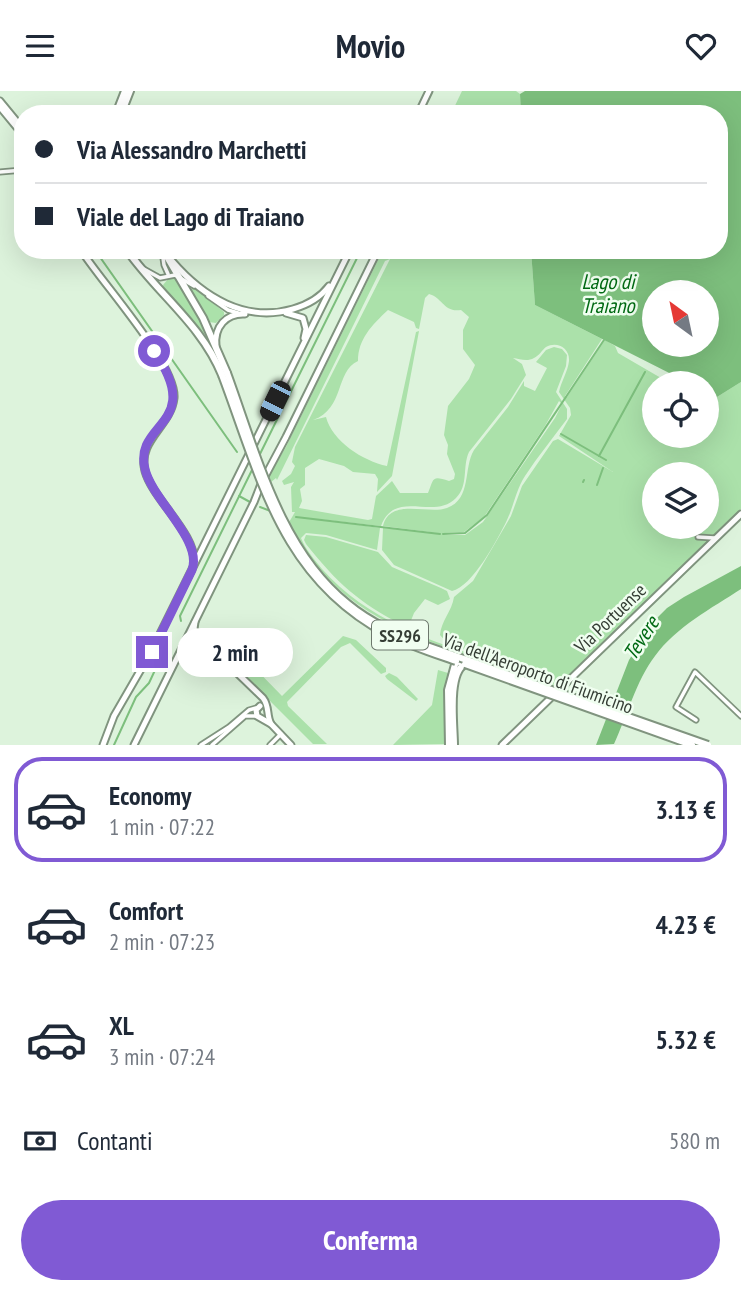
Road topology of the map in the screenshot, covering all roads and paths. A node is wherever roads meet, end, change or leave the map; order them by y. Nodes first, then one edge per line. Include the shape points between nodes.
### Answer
1 (0, 101) edge
2 (0, 107) edge
3 (14, 118) edge
4 (14, 124) edge
5 (87, 259) edge
6 (133, 259) edge
7 (164, 259) edge
8 (168, 259) edge
9 (171, 259) edge
10 (346, 259) edge
11 (374, 259) edge
12 (137, 265) junction
13 (339, 272) junction
14 (167, 276) junction
15 (158, 277) junction
16 (179, 277) junction
17 (162, 292) junction
18 (304, 305) junction
19 (244, 314) junction
20 (303, 318) junction
21 (301, 349) junction
22 (218, 352) junction
23 (224, 374) junction
24 (741, 514) edge
25 (719, 536) edge
26 (716, 539) edge
27 (192, 570) junction
28 (195, 620) junction
29 (207, 643) junction
30 (180, 650) junction
31 (456, 661) junction
32 (468, 662) junction
33 (454, 674) junction
34 (258, 694) junction
35 (258, 707) junction
36 (267, 708) junction
37 (741, 716) edge
38 (262, 717) junction
39 (696, 720) dead end
40 (281, 734) junction
41 (287, 743) edge
42 (103, 744) edge
43 (134, 744) edge
44 (201, 744) edge
45 (212, 744) edge
46 (270, 744) edge
47 (452, 744) edge
48 (502, 744) edge
49 (692, 744) edge
50 (708, 744) edge

1 - 3 street
2 - 4 street
5 - 27 street via 172,381 172,407 148,445 144,467 191,548
6 - 12 main road, Via dell'Aeroporto di Fiumicino
7 - 14 street
8 - 16 main road, Via dell'Aeroporto di Fiumicino
9 - 18 street via 189,279 230,307 261,314
10 - 13 street
11 - 28 street
12 - 15 street
12 - 17 main road, Via dell'Aeroporto di Fiumicino
13 - 18 street via 324,292
13 - 21 street
14 - 15 street
14 - 16 street
15 - 17 street
16 - 19 street via 220,305
16 - 22 main road, Via dell'Aeroporto di Fiumicino / SS296
17 - 23 main road, Via dell'Aeroporto di Fiumicino / SS296 via 205,342
18 - 20 street
19 - 20 street via 289,313
19 - 22 street via 221,324 216,336
20 - 21 street via 306,332
21 - 27 street
22 - 23 main road, Via dell'Aeroporto di Fiumicino / SS296
23 - 31 main road, Via dell'Aeroporto di Fiumicino / SS296, bridge via 274,512 307,568 359,618 388,635
23 - 32 main road, Via dell'Aeroporto di Fiumicino / SS296, bridge via 283,520 321,579 386,629
24 - 25 street, Via Portuense
26 - 48 street, Via Portuense
27 - 42 street
28 - 29 street via 194,629
28 - 30 street
29 - 30 street via 191,637
29 - 34 street
30 - 43 street
31 - 32 main road, Via dell'Aeroporto di Fiumicino / SS296, bridge
31 - 33 main road
32 - 33 main road
32 - 49 main road, Via dell'Aeroporto di Fiumicino / SS296, bridge
32 - 50 main road, Via dell'Aeroporto di Fiumicino / SS296, bridge
33 - 47 main road via 448,691
34 - 35 street
34 - 36 street
35 - 36 street
35 - 38 street
35 - 44 street
36 - 38 street
37 - 39 street via 695,671 676,707
38 - 40 street
38 - 45 street via 246,716
40 - 41 street
40 - 46 street

